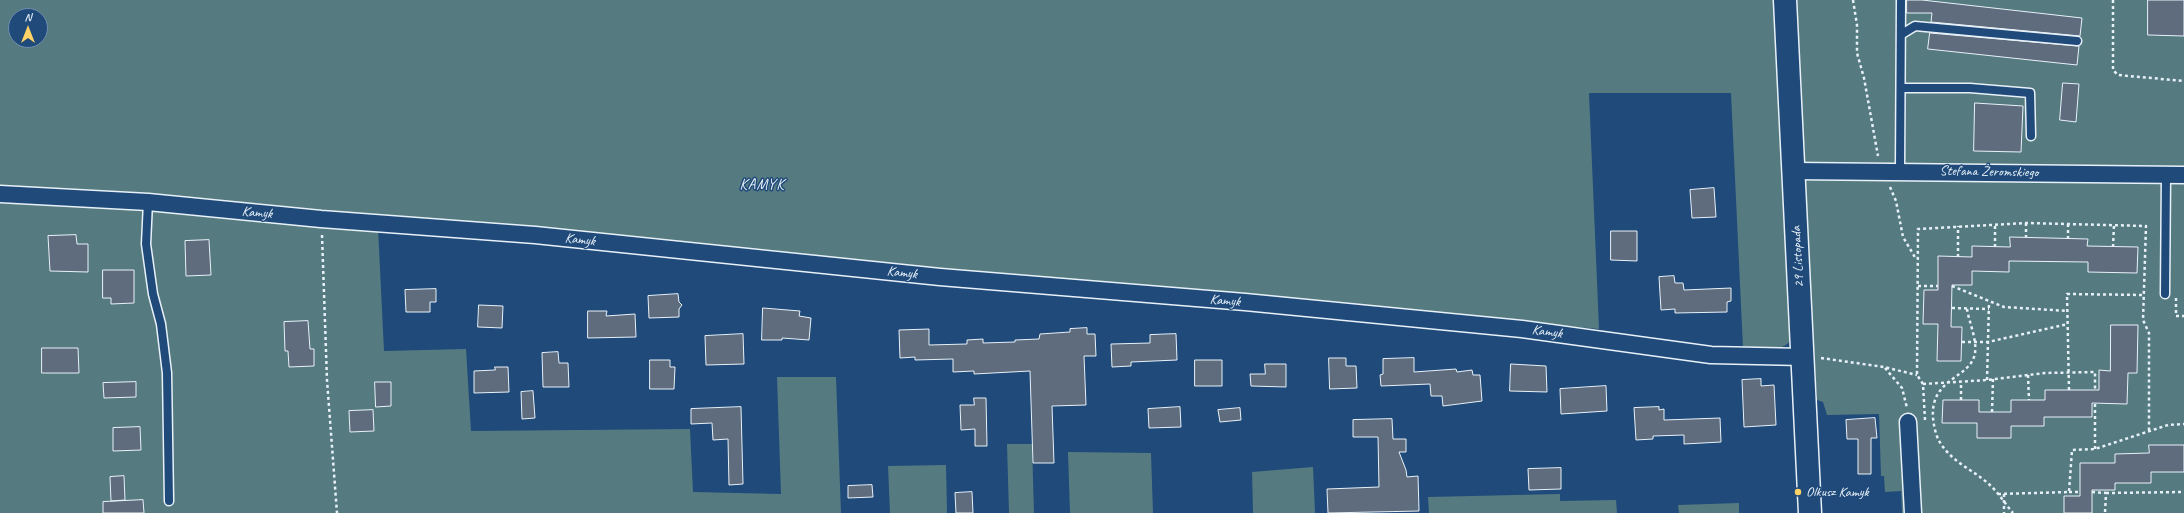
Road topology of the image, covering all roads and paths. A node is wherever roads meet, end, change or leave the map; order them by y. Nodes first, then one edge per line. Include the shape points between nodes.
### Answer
1 (1785, 0) edge
2 (1852, 0) edge
3 (1900, 0) edge
4 (2113, 0) edge
5 (1902, 34) junction
6 (2077, 41) dead end
7 (2184, 81) edge
8 (1901, 88) junction
9 (2030, 136) dead end
10 (1793, 171) junction
11 (1883, 171) junction
12 (1900, 171) junction
13 (2166, 175) junction
14 (2184, 175) edge
15 (0, 194) edge
16 (148, 202) junction
17 (321, 219) junction
18 (2026, 223) junction
19 (1995, 224) junction
20 (2068, 224) junction
21 (2114, 225) junction
22 (1958, 226) junction
23 (2026, 237) dead end
24 (2068, 238) dead end
25 (1994, 247) dead end
26 (2114, 247) dead end
27 (1958, 257) dead end
28 (1916, 259) dead end
29 (1918, 286) junction
30 (1938, 286) dead end
31 (1952, 286) dead end
32 (2176, 292) dead end
33 (2166, 294) dead end
34 (2144, 295) junction
35 (1990, 302) junction
36 (1952, 308) dead end
37 (1967, 308) junction
38 (1989, 309) junction
39 (2068, 311) junction
40 (2184, 316) edge
41 (2068, 324) junction
42 (1962, 342) dead end
43 (1974, 342) junction
44 (1988, 342) junction
45 (1803, 357) junction
46 (1884, 367) junction
47 (2069, 372) junction
48 (1917, 375) junction
49 (2028, 375) junction
50 (1993, 379) junction
51 (1987, 380) junction
52 (1961, 382) junction
53 (1947, 383) junction
54 (1923, 384) junction
55 (2069, 390) dead end
56 (2095, 390) dead end
57 (1961, 400) dead end
58 (2029, 400) dead end
59 (2095, 403) dead end
60 (1992, 412) dead end
61 (1908, 422) joint
62 (1925, 423) dead end
63 (2184, 424) edge
64 (2149, 432) junction
65 (2095, 449) junction
66 (2069, 492) junction
67 (2080, 492) dead end
68 (2092, 492) dead end
69 (2184, 492) edge
70 (2106, 493) junction
71 (1998, 494) junction
72 (2004, 494) junction
73 (169, 501) dead end
74 (2004, 502) junction
75 (337, 513) edge
76 (1810, 513) edge
77 (1913, 513) edge
78 (2004, 513) edge
79 (2013, 513) edge
80 (2105, 513) edge

1 - 10 street, 29 Listopada
2 - 11 path via 1857,25 1858,53 1866,85 1875,148
3 - 5 lane
4 - 7 path via 2113,70 2118,75
5 - 6 lane via 1915,26
5 - 8 lane
8 - 9 lane via 1970,88 2030,93
8 - 12 lane
10 - 11 street, Stefana Żeromskiego
10 - 45 street, 29 Listopada
11 - 12 street, Stefana Żeromskiego
11 - 28 path via 1896,201 1903,237
12 - 13 street, Stefana Żeromskiego
13 - 14 street, Stefana Żeromskiego
13 - 33 lane
15 - 16 street, Kamyk
16 - 17 street, Kamyk
16 - 73 lane via 146,244 167,373
17 - 45 street, Kamyk via 535,235 940,277 1245,302 1522,329 1711,355
17 - 75 path via 327,380
18 - 19 path
18 - 20 path
18 - 23 path
19 - 22 path
19 - 25 path
20 - 21 path
20 - 24 path
21 - 26 path
21 - 34 path via 2146,226
22 - 27 path
22 - 29 path via 1918,229
29 - 30 path
29 - 48 path
31 - 35 path
32 - 40 path via 2176,316
34 - 39 path via 2067,294
34 - 64 path via 2143,320 2149,333
35 - 38 path
35 - 39 path via 2004,307
36 - 37 path
37 - 38 path
37 - 43 path
38 - 44 path
39 - 41 path
41 - 44 path
41 - 47 path
42 - 43 path
43 - 44 path
43 - 53 path via 1975,354 1970,364
44 - 51 path
45 - 46 path
45 - 76 street, 29 Listopada
46 - 48 path
46 - 61 path via 1902,388
47 - 49 path
47 - 55 path
47 - 56 path via 2095,372
48 - 54 path
49 - 50 path
49 - 58 path
50 - 51 path
50 - 60 path
51 - 52 path
52 - 53 path
52 - 57 path
53 - 54 path
53 - 71 path via 1938,392 1932,410 1934,428 1941,444 1956,461 1992,486
54 - 62 path
59 - 65 path
61 - 77 street
63 - 64 path via 2168,425
64 - 65 path
65 - 66 path via 2072,450
66 - 67 path
66 - 72 path
68 - 70 path
69 - 70 path
70 - 80 path
71 - 72 path
71 - 74 path
72 - 74 path
74 - 78 path
74 - 79 path

